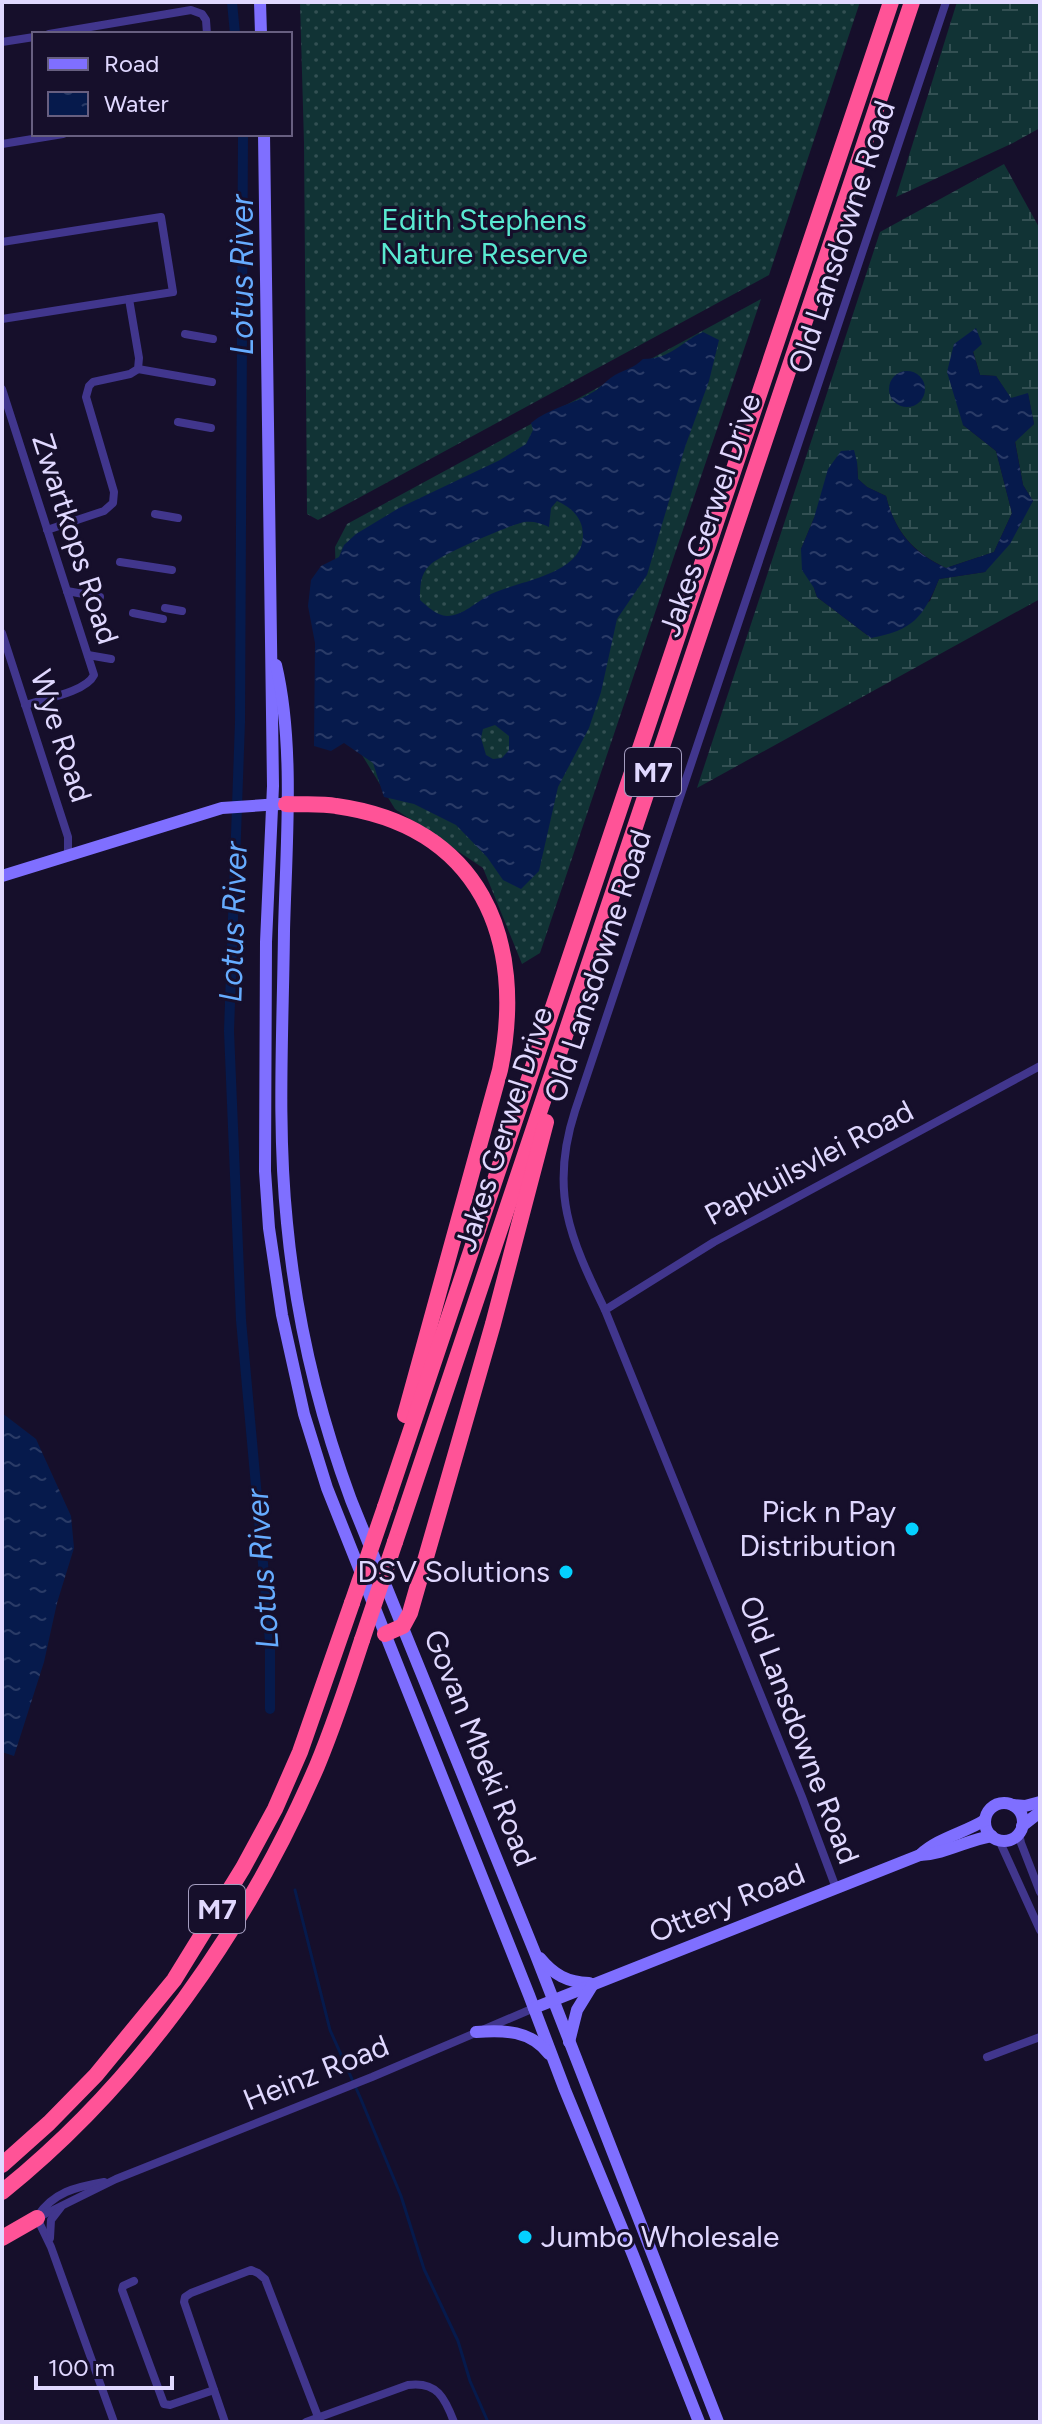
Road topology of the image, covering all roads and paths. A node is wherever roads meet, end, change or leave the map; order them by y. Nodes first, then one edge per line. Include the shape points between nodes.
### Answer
1 (260, 2) edge
2 (891, 2) edge
3 (912, 2) edge
4 (946, 2) edge
5 (207, 30) edge
6 (61, 32) edge
7 (261, 32) edge
8 (32, 37) edge
9 (2, 42) edge
10 (51, 136) edge
11 (264, 136) edge
12 (2, 144) edge
13 (2, 242) edge
14 (129, 299) junction
15 (2, 319) edge
16 (185, 334) dead end
17 (213, 339) dead end
18 (138, 369) junction
19 (212, 382) dead end
20 (2, 389) edge
21 (178, 422) dead end
22 (211, 428) dead end
23 (155, 514) dead end
24 (178, 518) dead end
25 (47, 530) junction
26 (120, 562) dead end
27 (172, 570) dead end
28 (67, 591) junction
29 (100, 597) dead end
30 (165, 608) dead end
31 (182, 611) dead end
32 (133, 613) dead end
33 (163, 619) dead end
34 (2, 633) edge
35 (88, 655) junction
36 (111, 659) dead end
37 (25, 705) junction
38 (280, 804) junction
39 (68, 856) junction
40 (2, 876) edge
41 (580, 989) junction
42 (1040, 1066) edge
43 (605, 1310) junction
44 (387, 1501) junction
45 (403, 1626) junction
46 (385, 1634) junction
47 (1040, 1802) edge
48 (1013, 1805) junction
49 (1040, 1812) edge
50 (985, 1820) junction
51 (1020, 1829) junction
52 (995, 1838) junction
53 (920, 1855) junction
54 (836, 1888) junction
55 (1040, 1892) edge
56 (1040, 1930) edge
57 (535, 1953) junction
58 (596, 1983) junction
59 (553, 2000) junction
60 (534, 2008) junction
61 (476, 2032) junction
62 (1040, 2037) edge
63 (569, 2042) junction
64 (987, 2057) dead end
65 (554, 2060) junction
66 (2, 2165) edge
67 (116, 2179) junction
68 (2, 2192) edge
69 (63, 2204) junction
70 (37, 2218) junction
71 (2, 2238) edge
72 (51, 2247) junction
73 (134, 2281) dead end
74 (214, 2390) junction
75 (319, 2420) edge
76 (114, 2422) edge
77 (225, 2422) edge
78 (306, 2422) edge
79 (454, 2422) edge
80 (699, 2422) edge
81 (718, 2422) edge

1 - 7 main road
2 - 44 highway, Jakes Gerwel Drive / M7
3 - 41 highway, Jakes Gerwel Drive / M7
4 - 43 street, Old Lansdowne Road via 568,1132 566,1213
5 - 6 street via 202,14 191,10
8 - 9 street
10 - 12 street
11 - 38 main road, Govan Mbeki Road via 271,642 284,697
13 - 14 street via 161,217 173,292
14 - 15 street
14 - 18 street
16 - 17 street
18 - 19 street
18 - 25 street via 99,380 86,391 113,503
20 - 25 street, Zwartkops Road
21 - 22 street
23 - 24 street
25 - 28 street, Zwartkops Road
26 - 27 street
28 - 29 street
28 - 35 street, Zwartkops Road
30 - 31 street
32 - 33 street
34 - 37 street, Wye Road
35 - 36 street
35 - 37 street, Zwartkops Road via 94,675 87,685
37 - 39 street, Wye Road via 68,837
38 - 39 main road via 238,806
38 - 44 highway via 335,806 374,814 418,832 454,859 481,892 500,935 506,967 508,1023 502,1059 399,1435
38 - 45 main road, Govan Mbeki Road via 283,1166 293,1274 336,1459
38 - 46 main road, Govan Mbeki Road via 266,942 265,1171 274,1263 294,1372 318,1462
39 - 40 main road
41 - 45 highway via 493,1324
41 - 68 highway, Jakes Gerwel Drive / M7, bridge via 362,1640 292,1820 223,1942 153,2040 63,2138
42 - 43 street, Papkuilsvlei Road via 714,1242
43 - 54 street, Old Lansdowne Road
44 - 66 highway, Jakes Gerwel Drive / M7, bridge via 305,1738 243,1868 174,1980 96,2075
45 - 46 highway
45 - 57 main road, Govan Mbeki Road
46 - 60 main road, Govan Mbeki Road
47 - 48 main road
48 - 50 main road via 995,1805
48 - 51 main road via 1021,1814
49 - 51 main road
50 - 52 main road
50 - 53 main road, Ottery Road
51 - 52 main road via 1013,1838
51 - 55 street
52 - 53 main road, Ottery Road
52 - 56 street
53 - 54 main road, Ottery Road
54 - 58 main road, Ottery Road
57 - 58 main road via 564,1979
57 - 59 main road, Govan Mbeki Road
58 - 59 main road, Ottery Road
58 - 63 main road via 577,2010
59 - 60 main road, Ottery Road
59 - 63 main road, Govan Mbeki Road
60 - 61 street, Heinz Road
60 - 65 main road, Govan Mbeki Road
61 - 65 main road via 522,2034
61 - 67 street, Heinz Road
62 - 64 street
63 - 81 main road, Govan Mbeki Road
65 - 80 main road, Govan Mbeki Road
67 - 69 street, Heinz Road
67 - 70 street, Heinz Road via 57,2195
69 - 70 street, Heinz Road
69 - 72 street via 49,2225
70 - 71 highway
70 - 72 street
72 - 76 street
73 - 74 street via 122,2290 164,2404
74 - 75 street via 184,2299 255,2271 265,2279
74 - 77 street
75 - 78 street
75 - 79 street via 418,2384 444,2398

